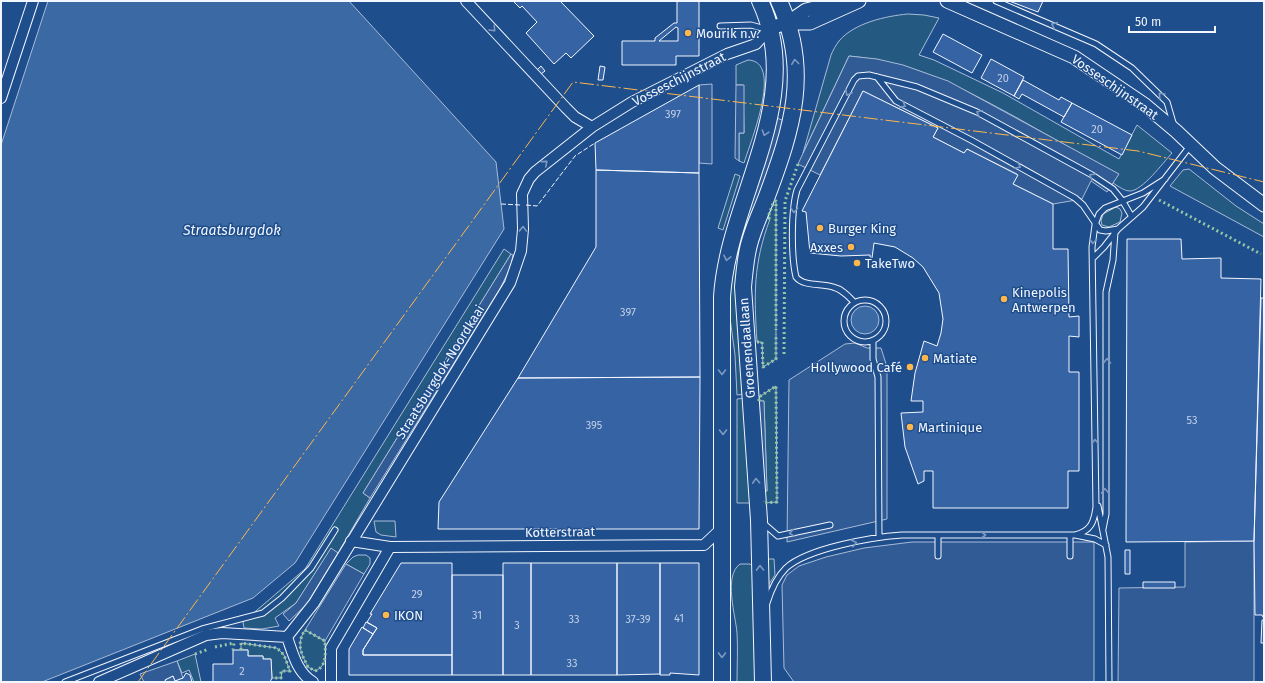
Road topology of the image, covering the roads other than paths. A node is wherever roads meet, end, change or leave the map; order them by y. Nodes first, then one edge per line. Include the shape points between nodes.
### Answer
1 (33, 1) edge
2 (466, 1) edge
3 (760, 1) edge
4 (779, 1) edge
5 (845, 1) edge
6 (859, 1) edge
7 (947, 1) edge
8 (996, 1) edge
9 (787, 23) junction
10 (720, 26) dead end
11 (770, 28) junction
12 (877, 77) junction
13 (1, 98) edge
14 (592, 127) junction
15 (1176, 131) junction
16 (1190, 146) junction
17 (1164, 179) junction
18 (1122, 200) junction
19 (1264, 204) edge
20 (523, 207) joint
21 (1132, 217) junction
22 (1095, 225) junction
23 (1116, 230) junction
24 (1093, 258) junction
25 (854, 302) junction
26 (873, 340) junction
27 (1095, 495) junction
28 (759, 520) junction
29 (830, 525) dead end
30 (723, 527) junction
31 (335, 530) dead end
32 (1103, 530) junction
33 (938, 535) junction
34 (1072, 535) junction
35 (880, 537) junction
36 (351, 541) junction
37 (1106, 545) junction
38 (390, 547) junction
39 (938, 556) dead end
40 (1070, 556) dead end
41 (762, 621) junction
42 (287, 637) junction
43 (65, 682) edge
44 (99, 682) edge
45 (312, 682) edge
46 (331, 682) edge
47 (722, 682) edge
48 (763, 682) edge
49 (1109, 682) edge

1 - 13 street
2 -> 14 street via 570,113
3 - 11 main road, Groenendaallaan
4 - 9 main road, Groenendaallaan
5 - 9 street via 806,10
6 - 9 street via 810,23
7 - 15 street, Vosseschijnstraat via 1074,56 1145,105
15 -> 8 lane via 1167,102 1132,68 1096,44
9 - 11 street
28 -> 9 main road, Groenendaallaan via 743,287 747,253 793,117 796,72
10 - 11 lane via 750,25
11 - 14 street, Vosseschijnstraat via 756,44 714,61 632,102
11 -> 30 main road, Groenendaallaan via 775,78 771,112 730,241 723,278
18 -> 12 lane via 1113,189 1092,175 977,112 917,87
12 -> 22 lane via 896,101 1075,198 1083,205
12 -> 25 lane via 864,75 854,80 798,190 793,212 796,277 802,282 841,290
20 -> 14 street, Vosseschijnstraat via 522,194 529,178
15 - 16 street, Vosseschijnstraat
16 - 17 lane
16 - 19 street, Vosseschijnstraat via 1227,178
17 - 18 lane via 1143,193
17 - 21 lane
18 - 21 lane
18 - 22 lane via 1105,208 1099,214
36 -> 20 street, Straatsburgdok-Noordkaai via 510,283 521,251
21 - 23 lane
22 - 23 lane via 1100,230
22 -> 24 lane
23 - 24 lane
32 -> 23 lane via 1106,514 1106,292
27 -> 24 lane
25 - 26 lane via 844,316 847,332 861,342
25 - 26 lane via 871,300 884,311 886,323 882,333
26 - 35 lane via 873,359 878,377
27 - 32 lane
27 - 34 lane via 1095,516 1092,524 1087,530
29 -> 28 lane via 778,536
41 -> 28 main road, Groenendaallaan
30 - 38 street, Kotterstraat via 704,545
30 -> 47 main road, Groenendaallaan
31 - 43 lane via 311,568 282,598 263,613 202,629
32 - 37 lane
33 -> 34 lane
33 - 35 lane
33 - 39 lane
34 - 37 lane via 1099,540
34 - 40 lane
41 -> 35 lane via 772,587 787,567 816,553
36 - 38 street
36 - 42 street, Straatsburgdok-Noordkaai via 314,603
37 - 49 lane via 1109,567
38 - 46 street via 331,648
41 - 48 main road, Groenendaallaan
42 - 44 street via 222,633 206,635
42 - 45 street via 297,666

